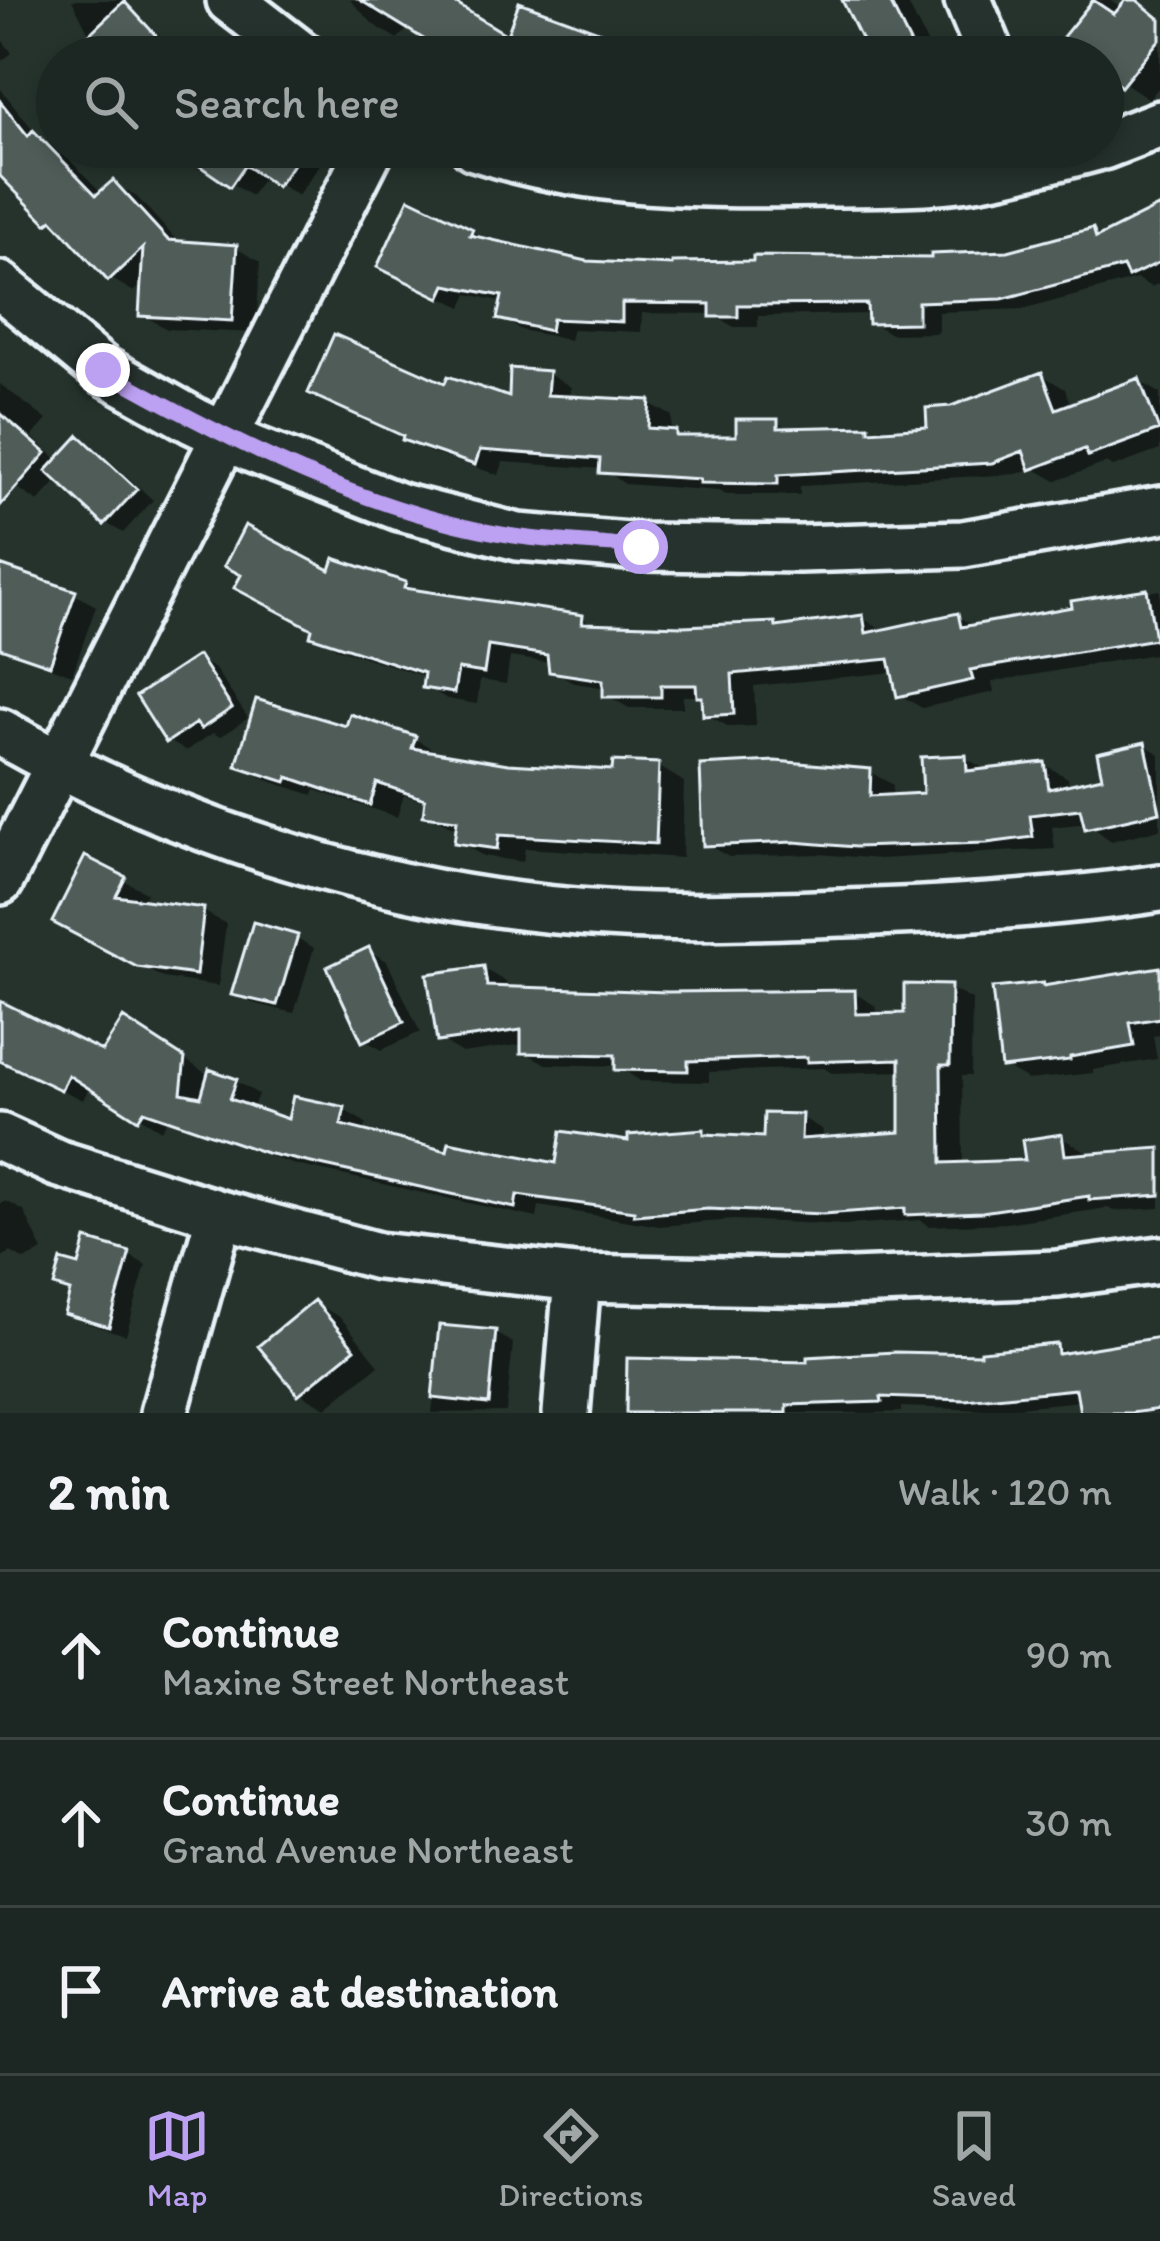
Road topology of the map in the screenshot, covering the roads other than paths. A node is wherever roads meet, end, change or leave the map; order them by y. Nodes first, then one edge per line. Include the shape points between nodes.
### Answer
1 (230, 0) edge
2 (968, 0) edge
3 (277, 36) edge
4 (983, 36) edge
5 (1160, 124) edge
6 (1124, 137) edge
7 (360, 168) edge
8 (546, 168) edge
9 (1003, 168) edge
10 (0, 285) edge
11 (223, 435) junction
12 (1160, 510) edge
13 (0, 732) edge
14 (58, 763) junction
15 (0, 881) edge
16 (1160, 887) edge
17 (0, 1137) edge
18 (220, 1214) junction
19 (1160, 1260) edge
20 (578, 1278) junction
21 (164, 1413) edge
22 (566, 1413) edge

1 - 3 street
2 - 4 street
5 - 6 street
7 - 11 street
8 - 9 street via 714,185 888,182
10 - 11 street via 103,370
11 - 12 street via 400,508 518,536 641,547 963,544
11 - 14 street
13 - 14 street
14 - 15 street
14 - 16 street via 199,826 327,867 485,902 701,917 932,911
17 - 18 street
18 - 20 street via 378,1256
18 - 21 street
19 - 20 street via 1057,1274 825,1283
20 - 22 street

